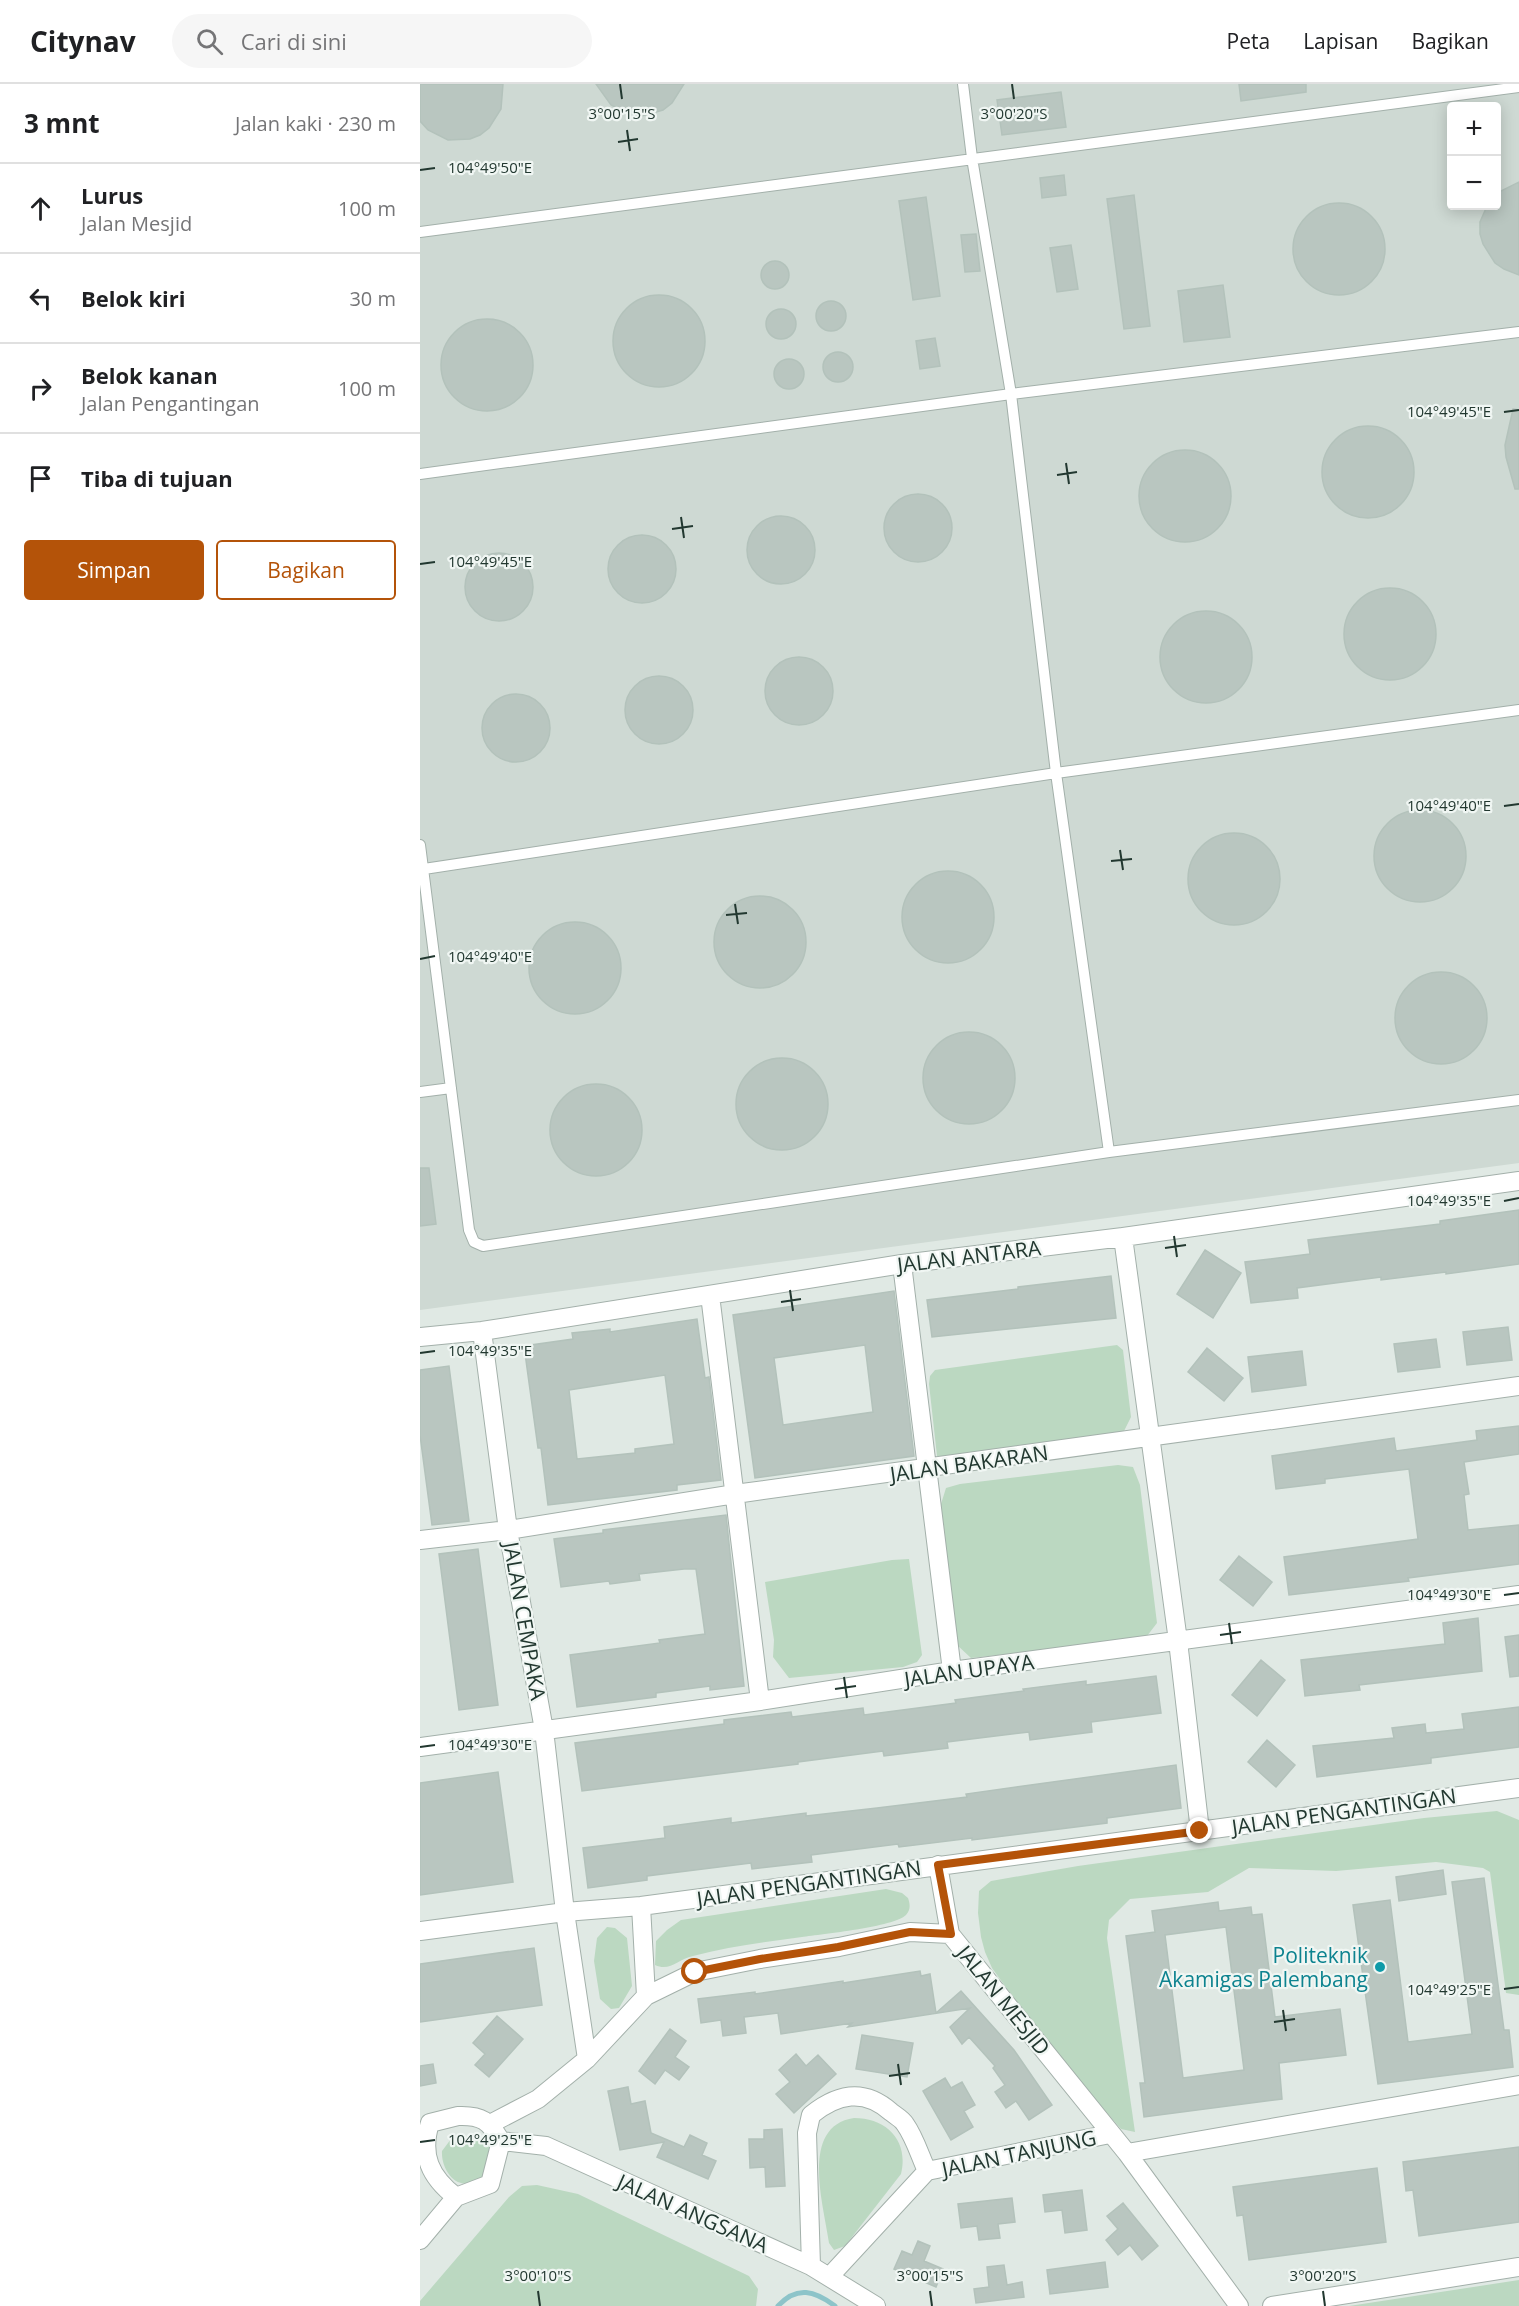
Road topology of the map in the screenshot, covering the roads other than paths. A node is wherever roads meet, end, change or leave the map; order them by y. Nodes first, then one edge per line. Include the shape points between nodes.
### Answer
1 (963, 84) edge
2 (1519, 87) edge
3 (972, 158) junction
4 (420, 232) edge
5 (1519, 333) edge
6 (1011, 394) junction
7 (420, 474) edge
8 (1519, 710) edge
9 (1056, 773) junction
10 (420, 846) edge
11 (424, 869) junction
12 (451, 1088) junction
13 (420, 1092) edge
14 (1519, 1100) edge
15 (1109, 1152) junction
16 (1519, 1181) edge
17 (1123, 1237) junction
18 (902, 1264) junction
19 (710, 1294) junction
20 (482, 1331) junction
21 (420, 1337) edge
22 (1519, 1386) edge
23 (1151, 1437) junction
24 (928, 1469) junction
25 (735, 1494) junction
26 (508, 1530) junction
27 (420, 1540) edge
28 (1519, 1596) edge
29 (1178, 1641) junction
30 (952, 1671) junction
31 (760, 1701) junction
32 (544, 1730) junction
33 (420, 1747) edge
34 (1519, 1788) edge
35 (1200, 1831) junction
36 (938, 1865) junction
37 (641, 1906) junction
38 (565, 1912) junction
39 (420, 1931) edge
40 (951, 1934) junction
41 (646, 1996) junction
42 (587, 2059) junction
43 (1519, 2085) edge
44 (425, 2124) edge
45 (490, 2124) junction
46 (1110, 2134) junction
47 (501, 2141) junction
48 (1126, 2154) junction
49 (927, 2171) junction
50 (456, 2197) junction
51 (420, 2240) edge
52 (811, 2266) junction
53 (1519, 2267) edge
54 (830, 2276) junction
55 (876, 2306) edge
56 (1239, 2306) edge
57 (1272, 2306) edge

1 - 3 lane
2 - 3 lane
3 - 4 lane
3 - 6 lane
5 - 6 lane
6 - 7 lane
6 - 9 lane
8 - 9 lane
9 - 11 lane
9 - 15 lane
10 - 11 lane
11 - 12 lane
12 - 13 lane
12 - 15 lane via 469,1230 474,1242 483,1246
14 - 15 lane
16 - 17 street, JALAN ANTARA
17 - 18 street, JALAN ANTARA
17 - 23 street
18 - 19 street, JALAN ANTARA
18 - 24 street
19 - 20 street, JALAN ANTARA
19 - 25 street
20 - 21 street, JALAN ANTARA
20 - 26 street, JALAN CEMPAKA
22 - 23 street, JALAN BAKARAN
23 - 24 street, JALAN BAKARAN
23 - 29 street
24 - 25 street, JALAN BAKARAN
24 - 30 street
25 - 26 street, JALAN BAKARAN
25 - 31 street
26 - 27 street, JALAN BAKARAN
26 - 32 street, JALAN CEMPAKA
28 - 29 street, JALAN UPAYA
29 - 30 street, JALAN UPAYA
29 - 35 street
30 - 31 street, JALAN UPAYA
31 - 32 street, JALAN UPAYA
32 - 33 street, JALAN UPAYA
32 - 38 street, JALAN CEMPAKA
34 - 35 street, JALAN PENGANTINGAN
35 - 36 street, JALAN PENGANTINGAN
36 - 37 street, JALAN PENGANTINGAN
36 - 40 street
37 - 38 street, JALAN PENGANTINGAN
37 - 41 street
38 - 39 street, JALAN PENGANTINGAN
38 - 42 street, JALAN CEMPAKA
40 - 41 street, JALAN MESJID via 910,1932 695,1972
40 - 46 street, JALAN MESJID
41 - 42 street, JALAN MESJID
42 - 45 street, JALAN MESJID via 538,2099
43 - 48 street
44 - 45 street via 458,2116 473,2116
44 - 50 street via 425,2161 441,2186
45 - 47 street
46 - 48 street, JALAN MESJID
46 - 49 street, JALAN TANJUNG
47 - 50 street via 490,2184
47 - 52 street, JALAN ANGSANA via 546,2146
48 - 56 street, JALAN MESJID
49 - 52 street via 905,2123 885,2106 866,2097 846,2096 825,2103 811,2115 807,2133
49 - 54 street
50 - 51 street
52 - 54 street, JALAN ANGSANA
53 - 57 street
54 - 55 street, JALAN ANGSANA

